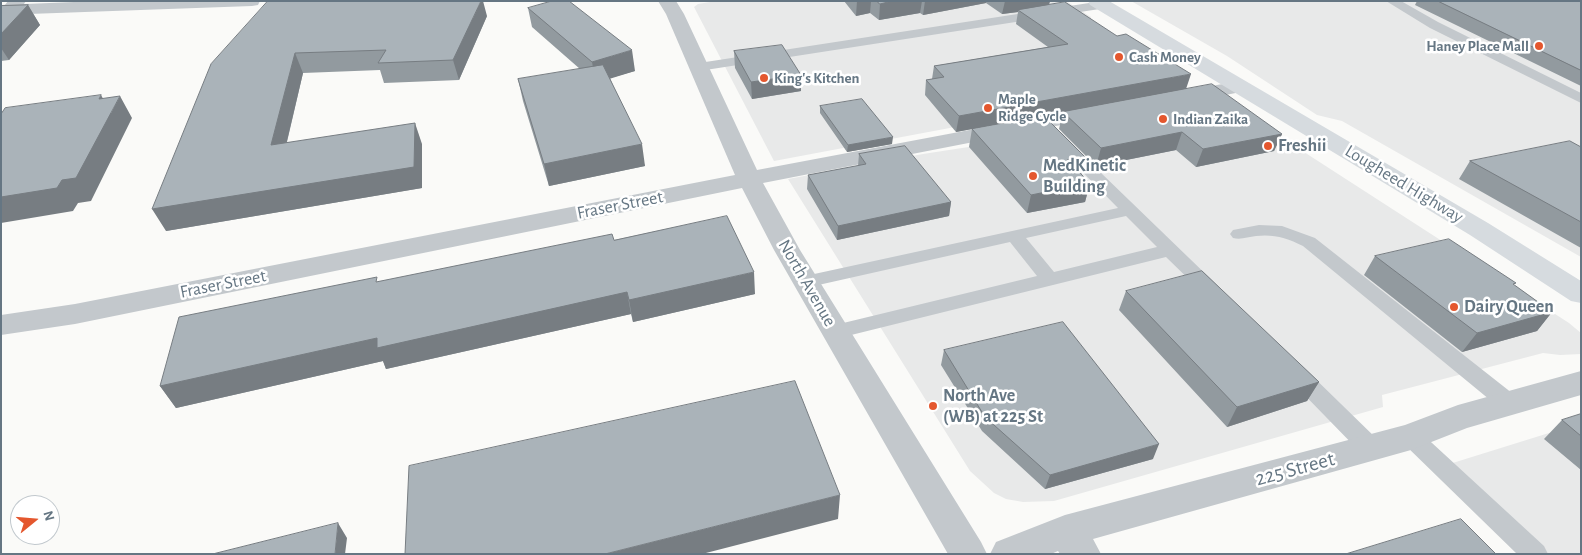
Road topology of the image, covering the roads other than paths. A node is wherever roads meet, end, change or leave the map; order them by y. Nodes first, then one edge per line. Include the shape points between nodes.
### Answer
1 (252, 1) edge
2 (667, 1) edge
3 (1392, 1) edge
4 (234, 2) edge
5 (1099, 3) edge
6 (9, 7) edge
7 (699, 67) junction
8 (1239, 87) junction
9 (1581, 99) edge
10 (1168, 100) edge
11 (1120, 108) edge
12 (1041, 123) junction
13 (749, 179) junction
14 (1130, 210) junction
15 (1240, 234) dead end
16 (1015, 236) junction
17 (1170, 250) junction
18 (1049, 278) junction
19 (805, 282) junction
20 (1581, 294) edge
21 (1226, 304) edge
22 (1, 325) edge
23 (835, 332) junction
24 (1281, 359) edge
25 (1581, 382) edge
26 (1509, 403) junction
27 (1411, 437) junction
28 (1371, 448) junction
29 (1073, 542) edge
30 (968, 554) edge
31 (1009, 554) edge
32 (1535, 554) edge

1 - 4 street
2 - 7 street, North Avenue
3 - 9 lane
4 - 6 street
5 - 7 lane
5 - 8 main road, Lougheed Highway
7 - 13 street, North Avenue
8 - 10 street
8 - 20 main road, Lougheed Highway via 1479,229
11 - 12 street, Fraser Street
12 - 13 street, Fraser Street
12 - 14 lane
13 - 19 street, North Avenue
13 - 22 street, Fraser Street via 75,314
14 - 16 lane
14 - 17 lane
15 - 26 lane via 1266,228 1309,242
16 - 18 lane
16 - 19 lane
17 - 18 lane
17 - 21 lane
18 - 23 lane
19 - 23 street, North Avenue
23 - 30 street, North Avenue
24 - 28 lane
25 - 26 street, 225 Street
26 - 27 street, 225 Street via 1458,418
27 - 28 street, 225 Street
27 - 32 lane
28 - 29 street, 225 Street
29 - 31 street, 225 Street

